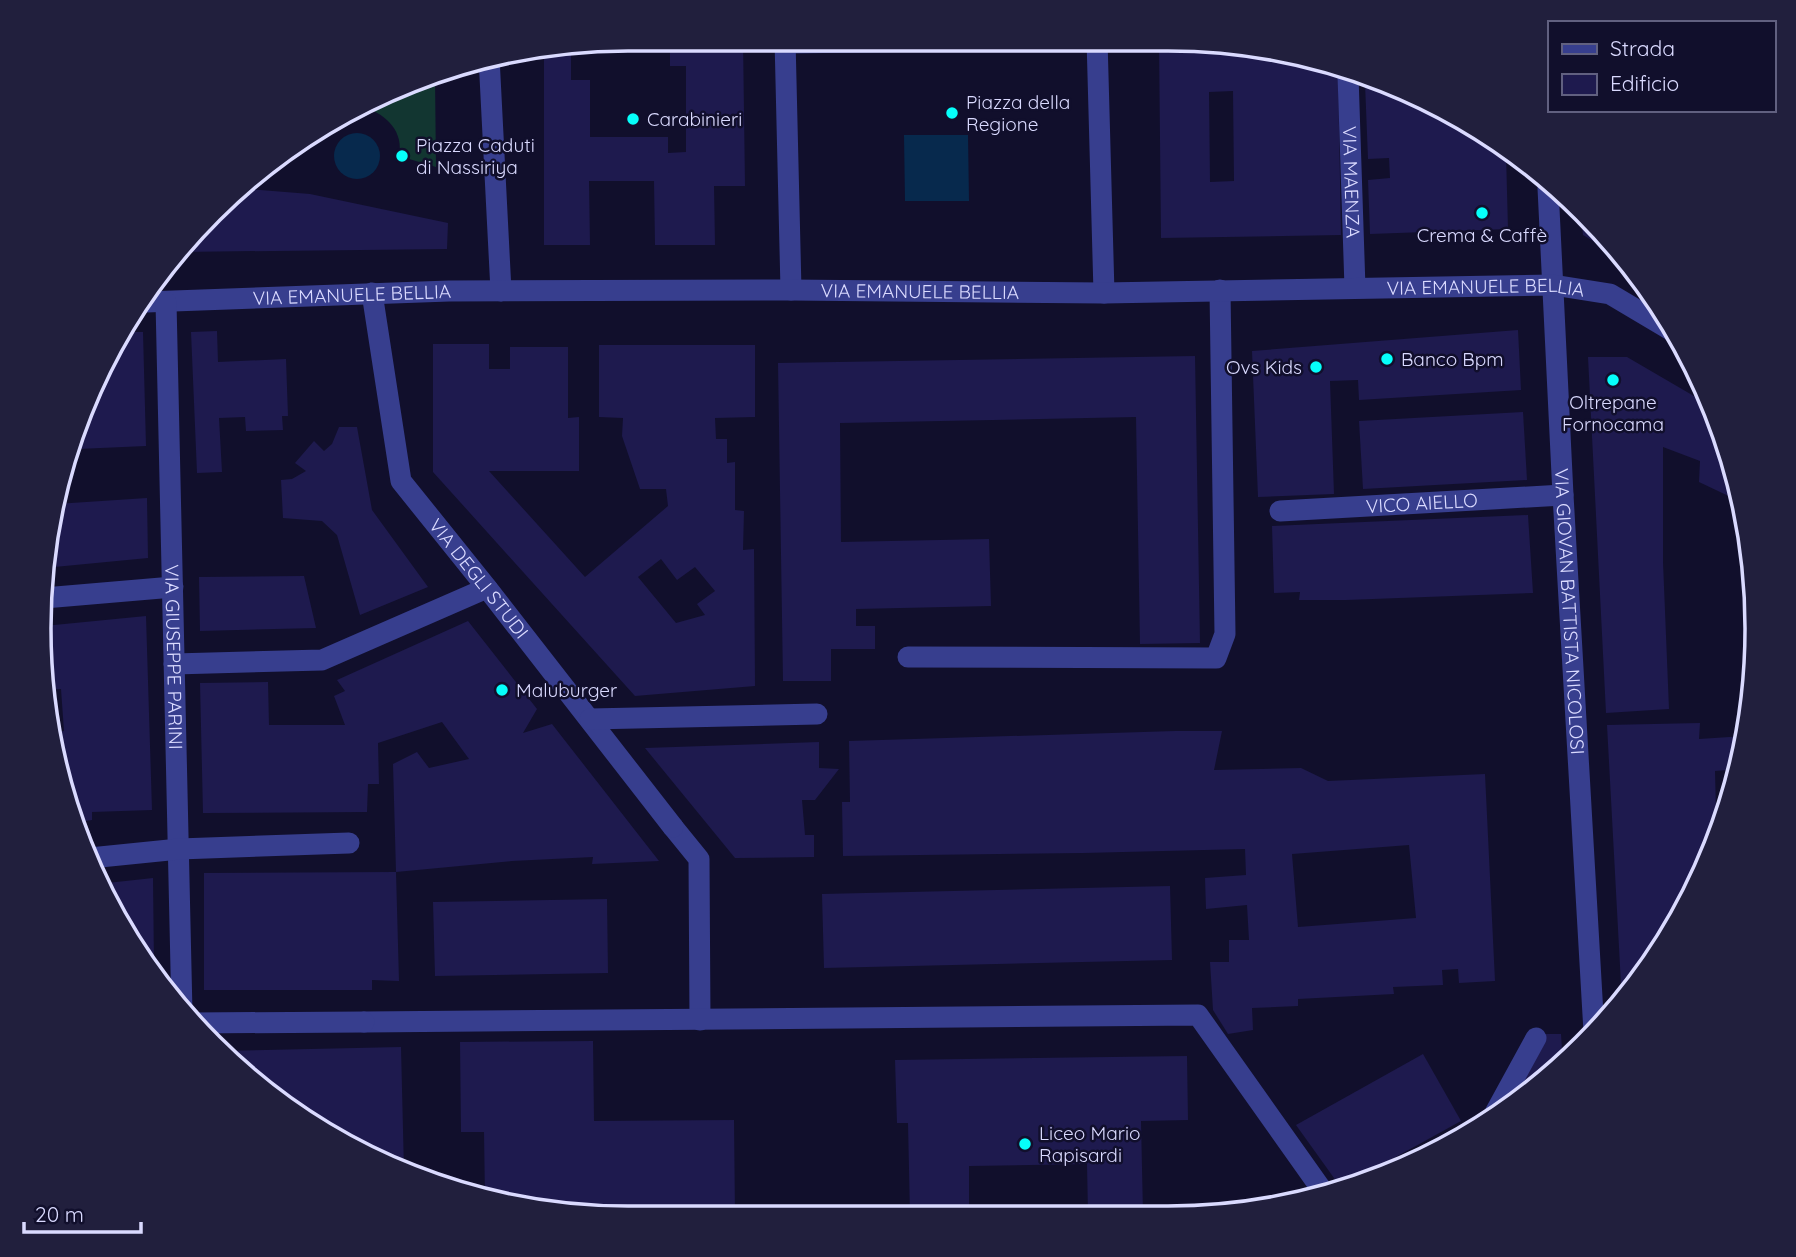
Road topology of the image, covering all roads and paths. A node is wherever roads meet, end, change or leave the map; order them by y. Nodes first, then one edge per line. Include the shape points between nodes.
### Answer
1 (785, 51) edge
2 (1097, 51) edge
3 (490, 68) edge
4 (1348, 80) edge
5 (1548, 194) edge
6 (1553, 285) junction
7 (1355, 288) junction
8 (790, 290) junction
9 (1220, 290) junction
10 (501, 291) junction
11 (372, 293) junction
12 (1104, 293) junction
13 (156, 302) edge
14 (1657, 322) edge
15 (1563, 495) junction
16 (1280, 511) dead end
17 (173, 587) junction
18 (487, 588) junction
19 (52, 597) edge
20 (908, 657) dead end
21 (174, 664) junction
22 (817, 714) dead end
23 (590, 719) junction
24 (349, 843) dead end
25 (179, 849) junction
26 (98, 857) edge
27 (182, 994) edge
28 (1593, 1018) edge
29 (700, 1020) junction
30 (207, 1023) edge
31 (1536, 1038) dead end
32 (1503, 1098) edge
33 (1319, 1186) edge

1 - 8 street
2 - 12 street
3 - 10 street
4 - 7 street, VIA MAENZA
5 - 6 street, VIA GIOVAN BATTISTA NICOLOSI
6 - 7 street, VIA EMANUELE BELLIA
6 - 14 street, VIA EMANUELE BELLIA via 1610,294
6 - 15 street, VIA GIOVAN BATTISTA NICOLOSI
7 - 9 street, VIA EMANUELE BELLIA
8 - 10 street, VIA EMANUELE BELLIA
8 - 12 street, VIA EMANUELE BELLIA
9 - 12 street, VIA EMANUELE BELLIA
9 - 20 street via 1225,634 1216,658
10 - 11 street, VIA EMANUELE BELLIA
11 - 13 street, VIA EMANUELE BELLIA
11 - 18 street, VIA DEGLI STUDI via 401,481
13 - 17 street, VIA GIUSEPPE PARINI
15 - 16 street, VICO AIELLO
15 - 28 street, VIA GIOVAN BATTISTA NICOLOSI
17 - 19 street
17 - 21 street, VIA GIUSEPPE PARINI
18 - 21 street via 322,660
18 - 23 street, VIA DEGLI STUDI
21 - 25 street, VIA GIUSEPPE PARINI
22 - 23 street
23 - 29 street, VIA DEGLI STUDI via 699,859
24 - 25 street
25 - 26 street
25 - 27 street, VIA GIUSEPPE PARINI
29 - 30 street
29 - 33 street via 1198,1015
31 - 32 street

